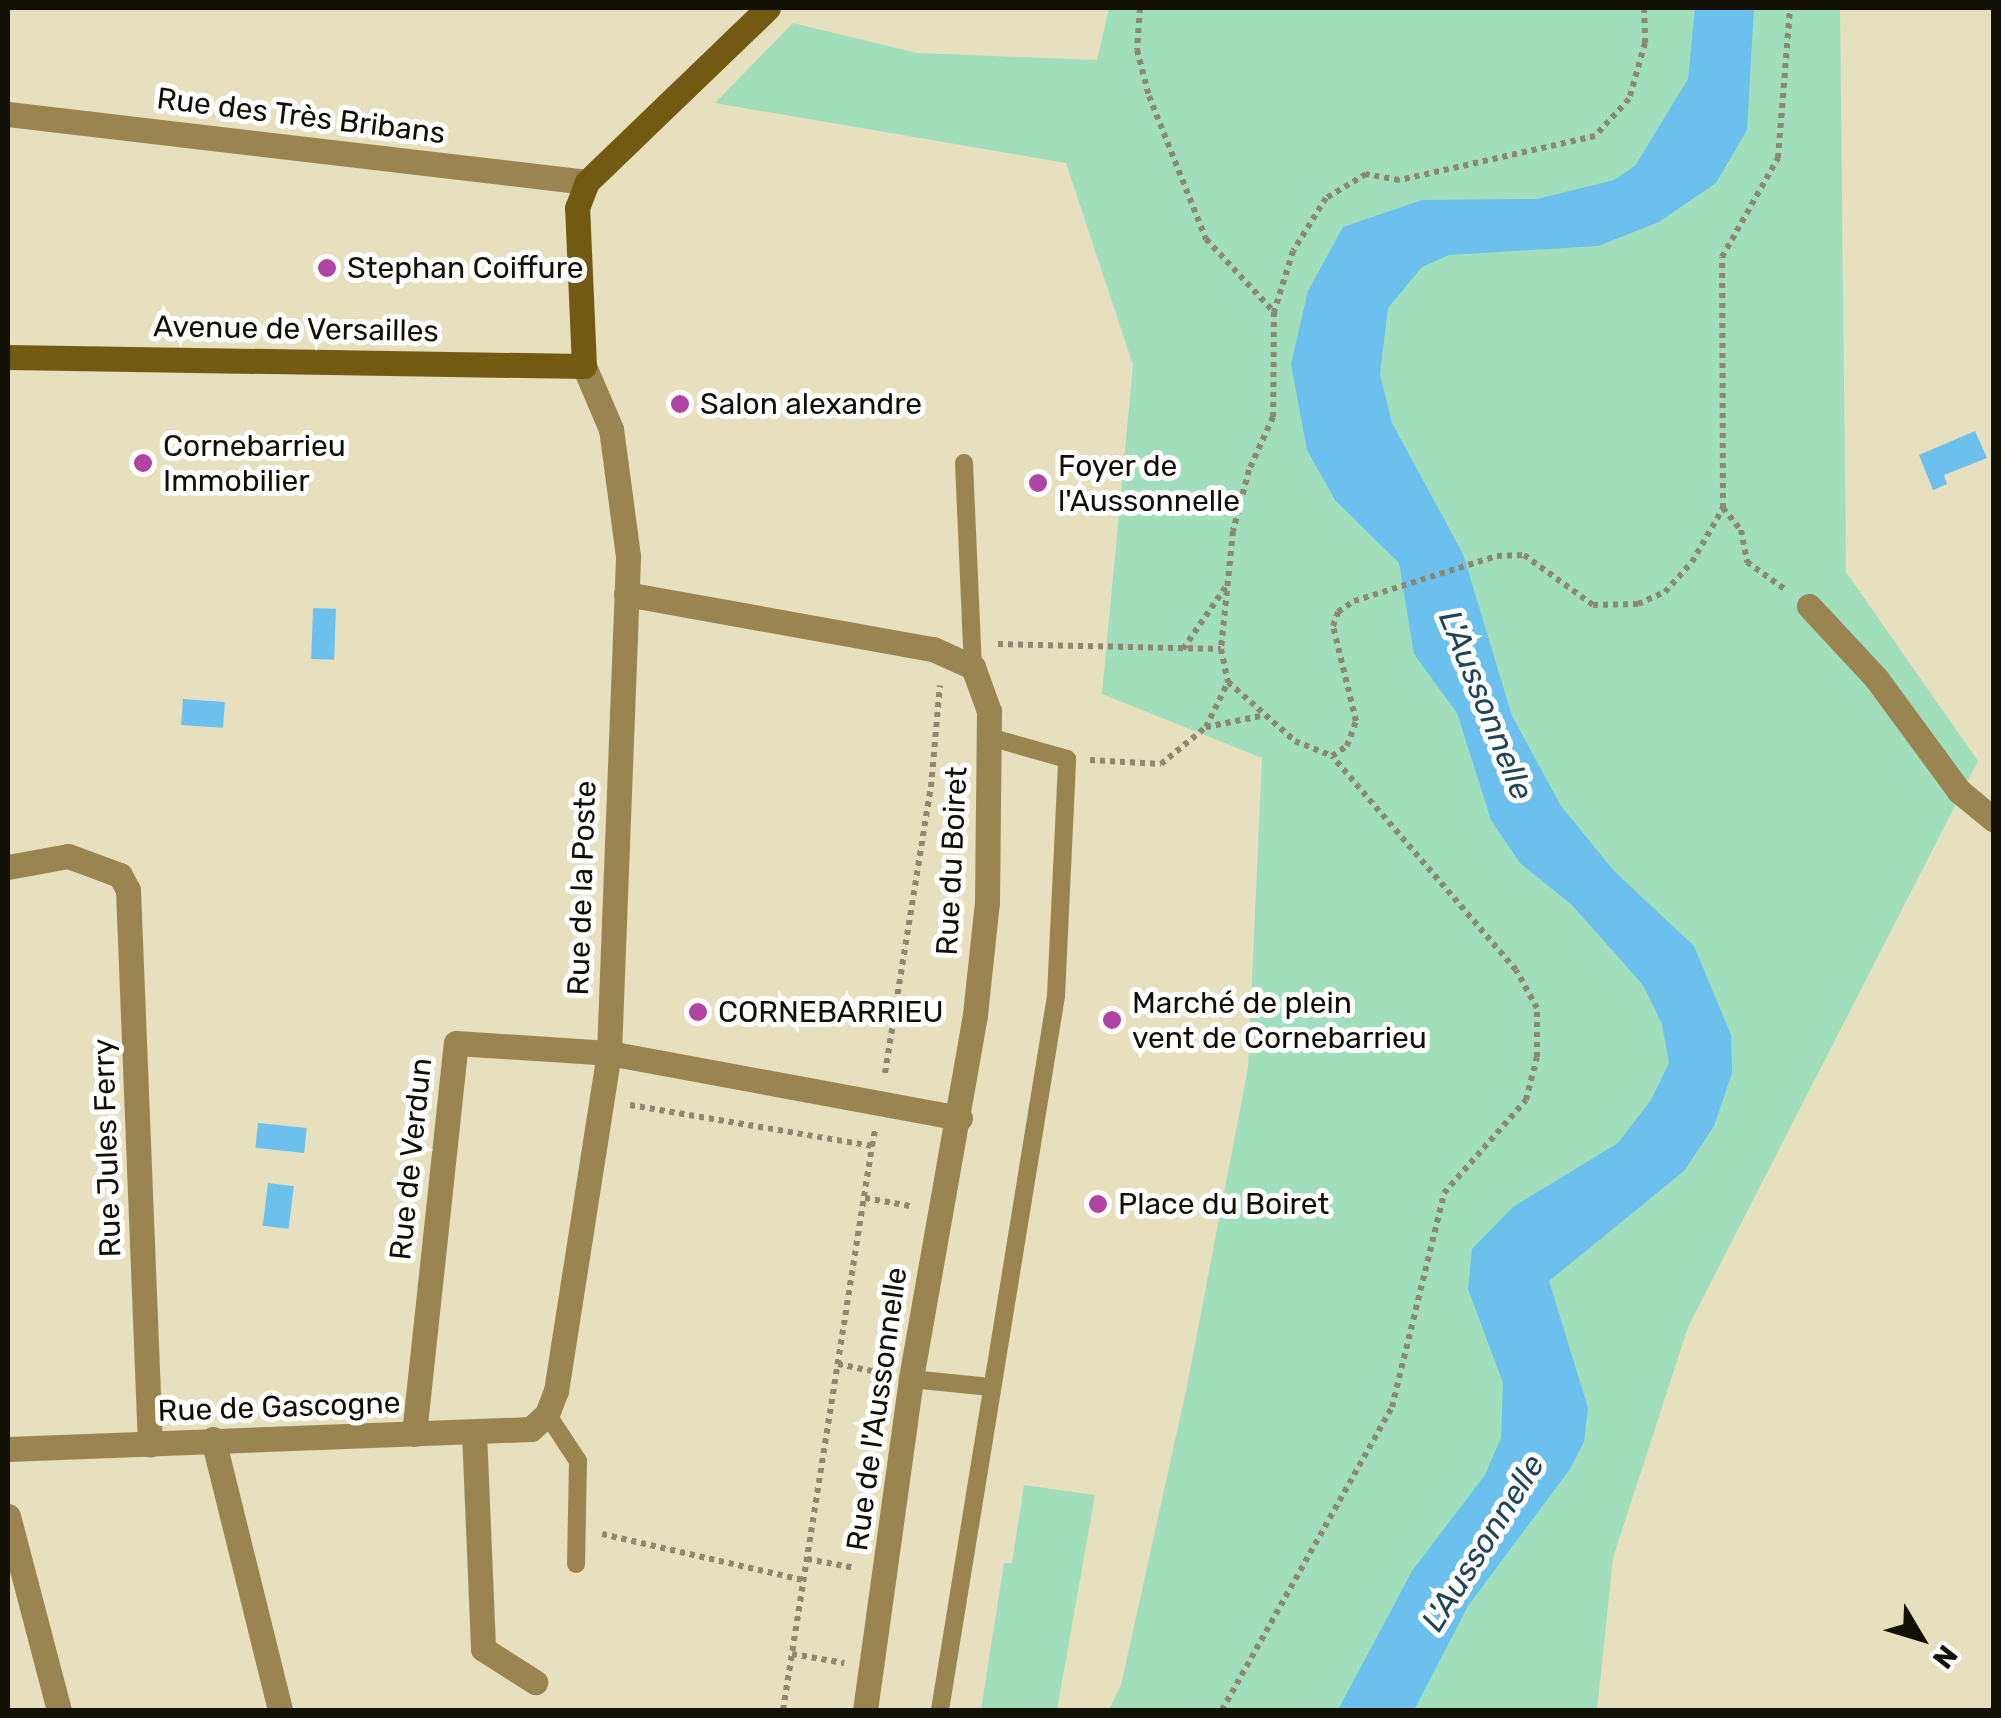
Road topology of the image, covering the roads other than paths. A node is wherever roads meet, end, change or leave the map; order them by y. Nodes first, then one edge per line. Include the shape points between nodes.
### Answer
1 (768, 8) edge
2 (8, 114) edge
3 (587, 182) junction
4 (8, 357) edge
5 (584, 366) junction
6 (964, 463) dead end
7 (626, 594) junction
8 (1809, 606) road end
9 (973, 667) junction
10 (990, 737) junction
11 (1994, 820) edge
12 (8, 867) edge
13 (609, 1053) junction
14 (960, 1118) junction
15 (912, 1379) junction
16 (992, 1387) junction
17 (547, 1414) junction
18 (474, 1432) junction
19 (414, 1434) junction
20 (213, 1439) junction
21 (150, 1445) junction
22 (8, 1449) edge
23 (8, 1516) edge
24 (576, 1564) dead end
25 (535, 1682) dead end
26 (59, 1710) edge
27 (280, 1710) edge
28 (865, 1710) edge
29 (940, 1710) edge

1 - 3 street
2 - 3 street, Rue des Très Bribans
3 - 5 street via 578,208
4 - 5 street, Avenue de Versailles
5 - 7 street, Rue de la Poste via 611,429 628,556
6 - 9 lane
7 - 9 street via 933,649
7 - 13 street, Rue de la Poste
8 - 11 street via 1876,678 1959,792
9 - 10 street, Rue du Boiret
10 - 14 street, Rue du Boiret via 987,902
10 - 16 lane via 1067,759 1056,996
12 - 21 street, Rue Jules Ferry via 68,856 100,864 128,890
13 - 14 street
13 - 17 street, Rue de la Poste
13 - 19 street, Rue de Verdun via 456,1042
14 - 15 street, Rue de l'Aussonnelle
15 - 16 lane
15 - 28 street, Rue de l'Aussonnelle
16 - 29 lane
17 - 18 street, Rue de Gascogne via 531,1429
17 - 24 lane via 578,1461
18 - 19 street, Rue de Gascogne
18 - 25 street via 484,1650
19 - 20 street, Rue de Gascogne
20 - 21 street, Rue de Gascogne
20 - 27 street
21 - 22 street, Rue de Gascogne
23 - 26 street

